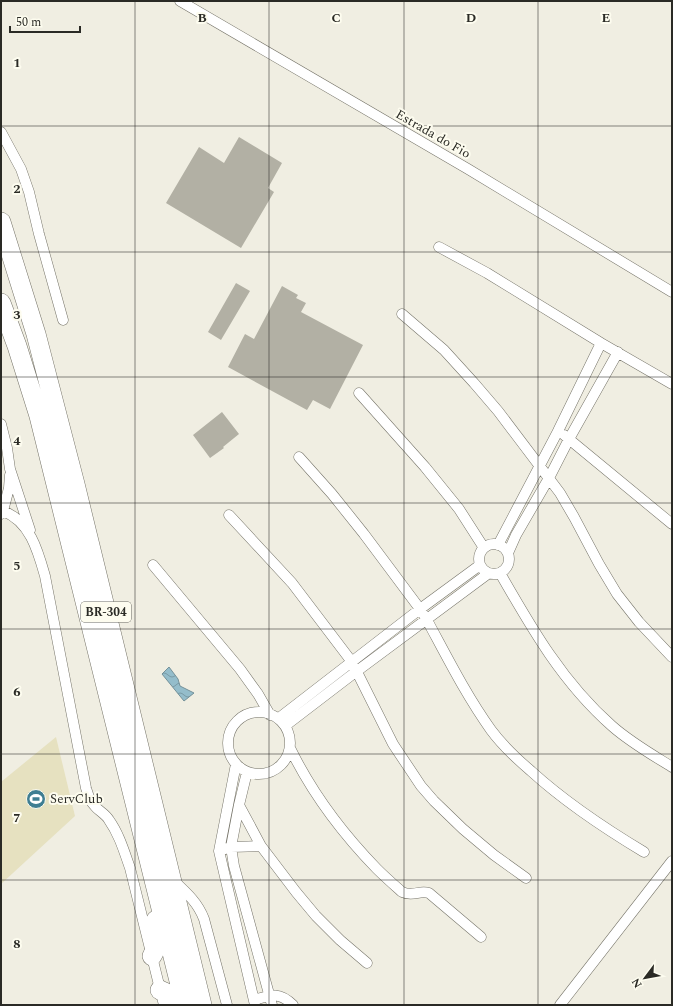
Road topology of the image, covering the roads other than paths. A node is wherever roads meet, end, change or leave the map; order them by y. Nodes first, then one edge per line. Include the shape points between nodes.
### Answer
1 (180, 1) edge
2 (1, 132) edge
3 (1, 222) edge
4 (439, 248) dead end
5 (672, 292) edge
6 (1, 303) edge
7 (402, 314) dead end
8 (63, 320) dead end
9 (601, 343) junction
10 (618, 352) junction
11 (672, 384) edge
12 (359, 393) dead end
13 (1, 424) edge
14 (558, 431) junction
15 (569, 439) junction
16 (299, 457) dead end
17 (539, 466) junction
18 (10, 469) junction
19 (549, 478) junction
20 (2, 513) edge
21 (229, 515) dead end
22 (672, 524) edge
23 (33, 540) junction
24 (498, 545) junction
25 (484, 548) junction
26 (508, 553) junction
27 (153, 565) dead end
28 (480, 565) junction
29 (500, 573) junction
30 (489, 574) junction
31 (420, 609) junction
32 (427, 620) junction
33 (672, 658) edge
34 (352, 662) junction
35 (356, 672) junction
36 (278, 720) junction
37 (290, 748) junction
38 (236, 764) junction
39 (672, 768) edge
40 (247, 772) junction
41 (239, 805) junction
42 (261, 846) junction
43 (231, 847) junction
44 (219, 851) junction
45 (644, 852) dead end
46 (672, 861) edge
47 (171, 878) junction
48 (526, 878) dead end
49 (481, 936) dead end
50 (367, 963) dead end
51 (164, 973) edge
52 (271, 1000) edge
53 (254, 1003) edge
54 (178, 1005) edge
55 (185, 1005) edge
56 (202, 1005) edge
57 (227, 1005) edge
58 (293, 1005) edge
59 (560, 1005) edge

1 - 5 street, Estrada do Fio via 468,169
2 - 8 street via 21,169 29,192
3 - 47 highway, BR-304 via 36,334
4 - 9 street
6 - 51 highway, BR-304 via 38,416 159,899 156,909 156,946
7 - 17 street via 444,350 474,383
9 - 10 street
9 - 14 street
10 - 11 street
10 - 15 street
12 - 25 street via 426,467
13 - 18 street
14 - 15 street
14 - 17 street
15 - 19 street
15 - 22 street
16 - 31 street via 364,534
17 - 19 street
17 - 24 street
18 - 20 street via 9,488
18 - 23 street
19 - 26 street
19 - 33 street via 617,594
20 - 23 street via 9,513 15,517
21 - 34 street via 292,583
23 - 51 street via 45,576 86,788 93,804 111,821 123,847
24 - 25 street via 493,544
24 - 26 street
25 - 28 street via 479,558
26 - 29 street via 508,565
27 - 36 street via 240,669
28 - 30 street
28 - 31 street
29 - 30 street
29 - 39 street via 557,666 582,697 612,726
30 - 32 street
31 - 32 street
31 - 34 street
32 - 35 street
32 - 45 street via 464,689 492,731 516,758 551,789
34 - 35 street
34 - 36 street
35 - 36 street
35 - 48 street via 393,744 421,786 463,829
36 - 37 street via 289,734
36 - 38 street via 266,713 255,712 237,721 228,739 228,749
37 - 40 street via 285,761 277,769 262,774
37 - 49 street via 326,809 377,870 406,894 429,893
38 - 40 street
38 - 44 street
40 - 41 street
41 - 42 street
41 - 43 street
42 - 43 street
42 - 50 street via 316,916
43 - 44 street
43 - 52 street
44 - 53 street
46 - 59 street
47 - 56 highway, BR-304
47 - 57 street via 189,895 202,913
51 - 54 highway
51 - 55 highway
52 - 53 street
52 - 58 street via 274,995 288,1000

